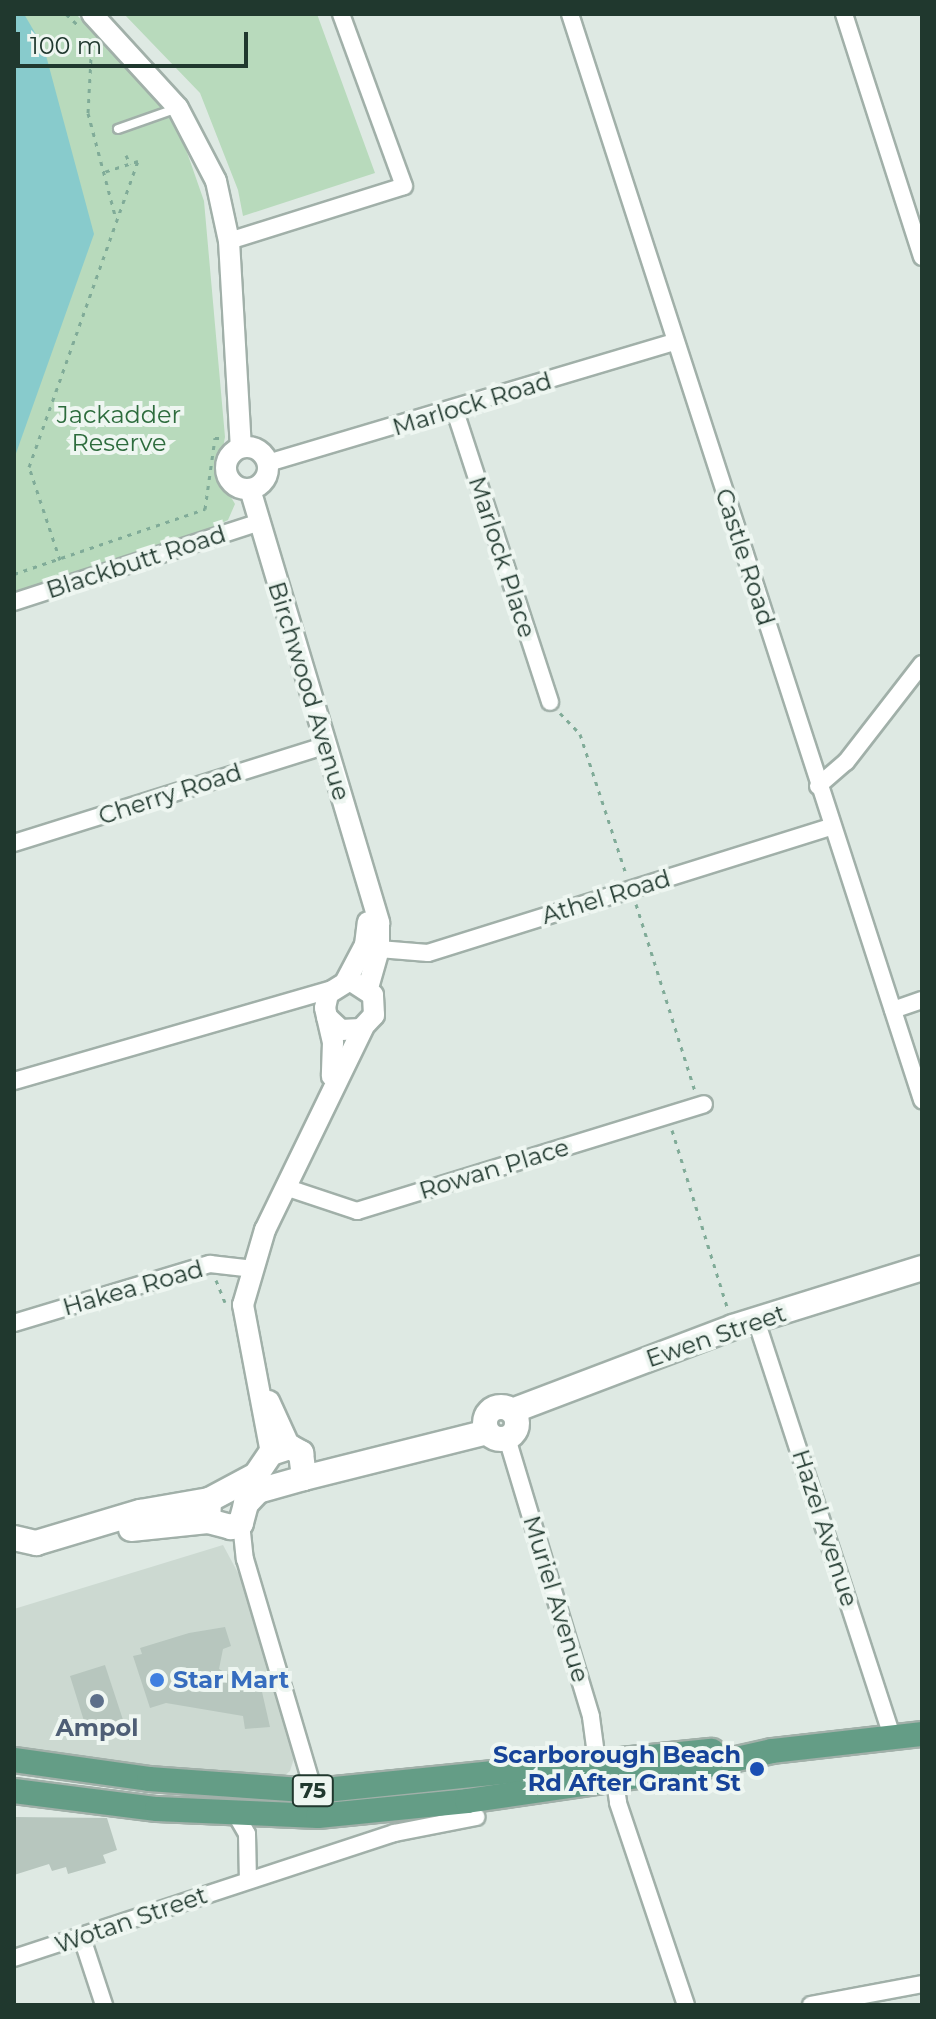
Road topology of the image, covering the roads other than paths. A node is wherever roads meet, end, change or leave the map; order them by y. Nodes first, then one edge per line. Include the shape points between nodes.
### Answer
1 (92, 14) edge
2 (341, 14) edge
3 (570, 14) edge
4 (844, 14) edge
5 (178, 108) junction
6 (118, 129) dead end
7 (229, 241) junction
8 (922, 257) edge
9 (675, 342) junction
10 (455, 411) junction
11 (240, 442) junction
12 (268, 463) junction
13 (250, 489) junction
14 (257, 523) junction
15 (14, 602) edge
16 (922, 664) edge
17 (550, 702) dead end
18 (326, 745) junction
19 (818, 786) junction
20 (831, 827) junction
21 (14, 843) edge
22 (369, 893) junction
23 (379, 949) junction
24 (338, 986) junction
25 (368, 988) junction
26 (922, 1000) edge
27 (282, 1001) junction
28 (893, 1010) junction
29 (326, 1015) junction
30 (363, 1028) junction
31 (14, 1081) edge
32 (330, 1091) junction
33 (922, 1100) edge
34 (704, 1104) dead end
35 (285, 1187) junction
36 (922, 1268) edge
37 (254, 1269) junction
38 (922, 1283) edge
39 (14, 1323) edge
40 (750, 1326) junction
41 (502, 1424) junction
42 (287, 1451) junction
43 (304, 1478) junction
44 (219, 1518) junction
45 (14, 1538) edge
46 (14, 1554) edge
47 (245, 1559) junction
48 (922, 1734) edge
49 (892, 1737) junction
50 (14, 1760) edge
51 (608, 1767) junction
52 (14, 1791) edge
53 (315, 1791) junction
54 (235, 1813) junction
55 (318, 1816) junction
56 (476, 1817) dead end
57 (248, 1880) junction
58 (82, 1938) junction
59 (14, 1958) edge
60 (922, 1984) edge
61 (104, 2005) edge
62 (686, 2005) edge
63 (811, 2005) edge

1 - 5 street
2 - 7 street via 404,186
3 - 9 street, Castle Road
4 - 8 street
5 - 6 lane
5 - 7 street via 216,181
7 - 11 street
9 - 10 street, Marlock Road
9 - 19 street, Castle Road
10 - 12 street, Marlock Road
10 - 17 street, Marlock Place
11 - 12 street via 261,451
11 - 13 street via 225,470 230,481
12 - 13 street via 262,483
13 - 14 street, Birchwood Avenue
14 - 15 street, Blackbutt Road
14 - 18 street, Birchwood Avenue
16 - 19 street via 846,762
18 - 21 street, Cherry Road
18 - 22 street, Birchwood Avenue
19 - 20 street, Castle Road
20 - 23 street, Athel Road via 428,953
20 - 28 street, Castle Road
22 - 23 street, Birchwood Avenue via 379,923
22 - 24 street, Birchwood Avenue via 365,945
23 - 25 street, Birchwood Avenue
24 - 25 street
24 - 27 street
24 - 29 street, Birchwood Avenue
25 - 30 street, Birchwood Avenue via 375,1008
26 - 28 street
27 - 29 street
27 - 31 street
28 - 33 street, Castle Road
29 - 30 street via 341,1030
29 - 32 street, Birchwood Avenue via 334,1061
30 - 32 street, Birchwood Avenue
32 - 35 street, Birchwood Avenue
34 - 35 street, Rowan Place via 357,1211
35 - 37 street, Birchwood Avenue
36 - 40 main road, Ewen Street
37 - 39 street, Hakea Road via 210,1264
37 - 42 street, Birchwood Avenue via 244,1318 258,1385
38 - 40 main road, Ewen Street
40 - 41 main road, Ewen Street
40 - 49 street, Hazel Avenue
41 - 42 main road, Ewen Street via 329,1460
41 - 43 main road, Ewen Street
41 - 51 street, Muriel Avenue
42 - 43 main road
42 - 44 main road via 256,1475
43 - 44 main road, Ewen Street via 258,1491
44 - 45 main road via 140,1512 36,1543
44 - 46 main road via 144,1525 39,1556
44 - 47 street
44 - 47 street
47 - 53 street
48 - 49 main road, 75
49 - 51 main road, 75 via 772,1751 701,1751
50 - 53 main road, 75 via 149,1779
51 - 53 main road, 75
51 - 55 main road, 75
51 - 62 street, Muriel Avenue
52 - 54 main road, 75
53 - 55 street
54 - 55 main road, 75
54 - 57 street via 247,1834
56 - 57 street, Wotan Street via 394,1833
57 - 58 street, Wotan Street
58 - 59 street, Wotan Street
58 - 61 street
60 - 63 street

